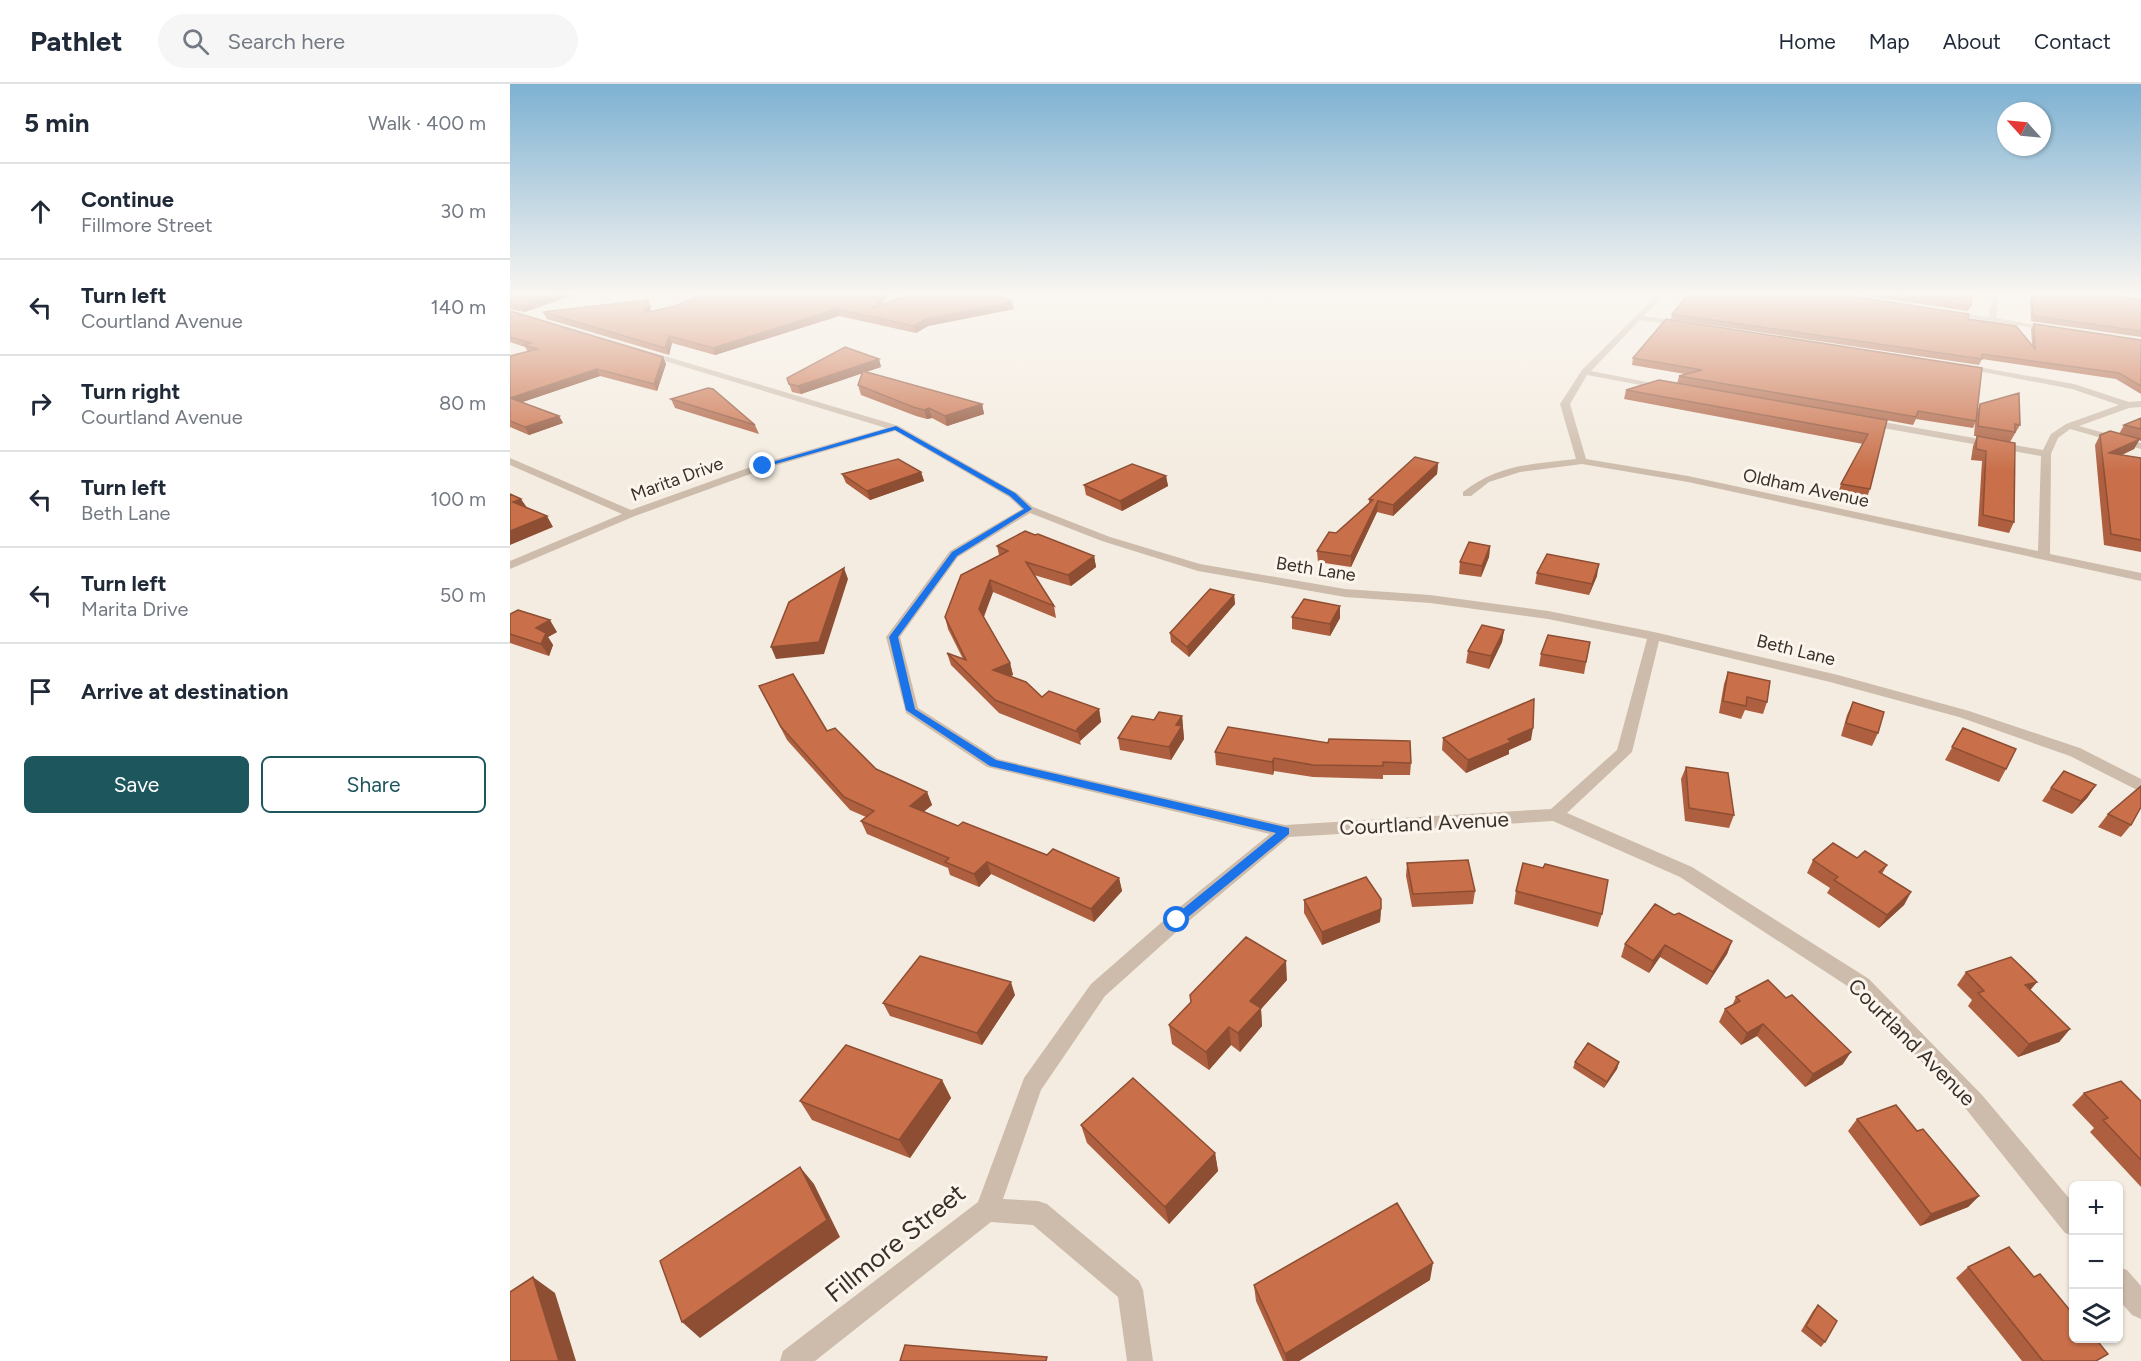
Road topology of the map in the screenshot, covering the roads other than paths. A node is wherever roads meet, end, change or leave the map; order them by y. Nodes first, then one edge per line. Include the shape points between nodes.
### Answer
1 (645, 353) edge
2 (1604, 353) edge
3 (1956, 366) edge
4 (1585, 372) junction
5 (1673, 388) edge
6 (2141, 404) edge
7 (2128, 405) junction
8 (1853, 420) edge
9 (2069, 426) junction
10 (896, 428) junction
11 (2141, 446) edge
12 (2046, 454) junction
13 (510, 461) edge
14 (1582, 461) junction
15 (1467, 494) dead end
16 (1029, 509) junction
17 (631, 514) junction
18 (2044, 556) junction
19 (510, 565) edge
20 (2141, 577) edge
21 (1654, 636) junction
22 (2141, 786) edge
23 (1555, 815) junction
24 (1285, 831) junction
25 (987, 1210) junction
26 (2069, 1219) edge
27 (2123, 1285) edge
28 (2141, 1306) edge
29 (793, 1361) edge
30 (1140, 1361) edge

1 - 10 street, Beth Lane
2 - 4 street
3 - 7 street via 2074,387
4 - 5 street
4 - 14 street via 1565,404
6 - 7 street
7 - 9 street
8 - 12 street
9 - 11 street
9 - 12 street via 2054,436
10 - 16 street, Beth Lane via 1013,495
10 - 17 street, Marita Drive via 763,466
12 - 18 street
13 - 17 street
14 - 15 street, Oldham Avenue via 1518,469 1485,480
14 - 18 street, Oldham Avenue via 1688,479
16 - 21 street, Beth Lane via 1106,539 1198,567 1345,593 1548,615
16 - 24 street, Courtland Avenue via 954,554 893,637 911,710 993,763
17 - 19 street, Marita Drive
18 - 20 street, Oldham Avenue
21 - 22 street, Beth Lane via 1822,675 1964,714 2075,752
21 - 23 street via 1624,752
23 - 24 street, Courtland Avenue
23 - 26 street, Courtland Avenue via 1686,872 1862,986 1974,1102
24 - 25 street, Fillmore Street via 1098,990 1032,1085
25 - 29 street, Fillmore Street
25 - 30 street via 1038,1214 1130,1290
27 - 28 street

